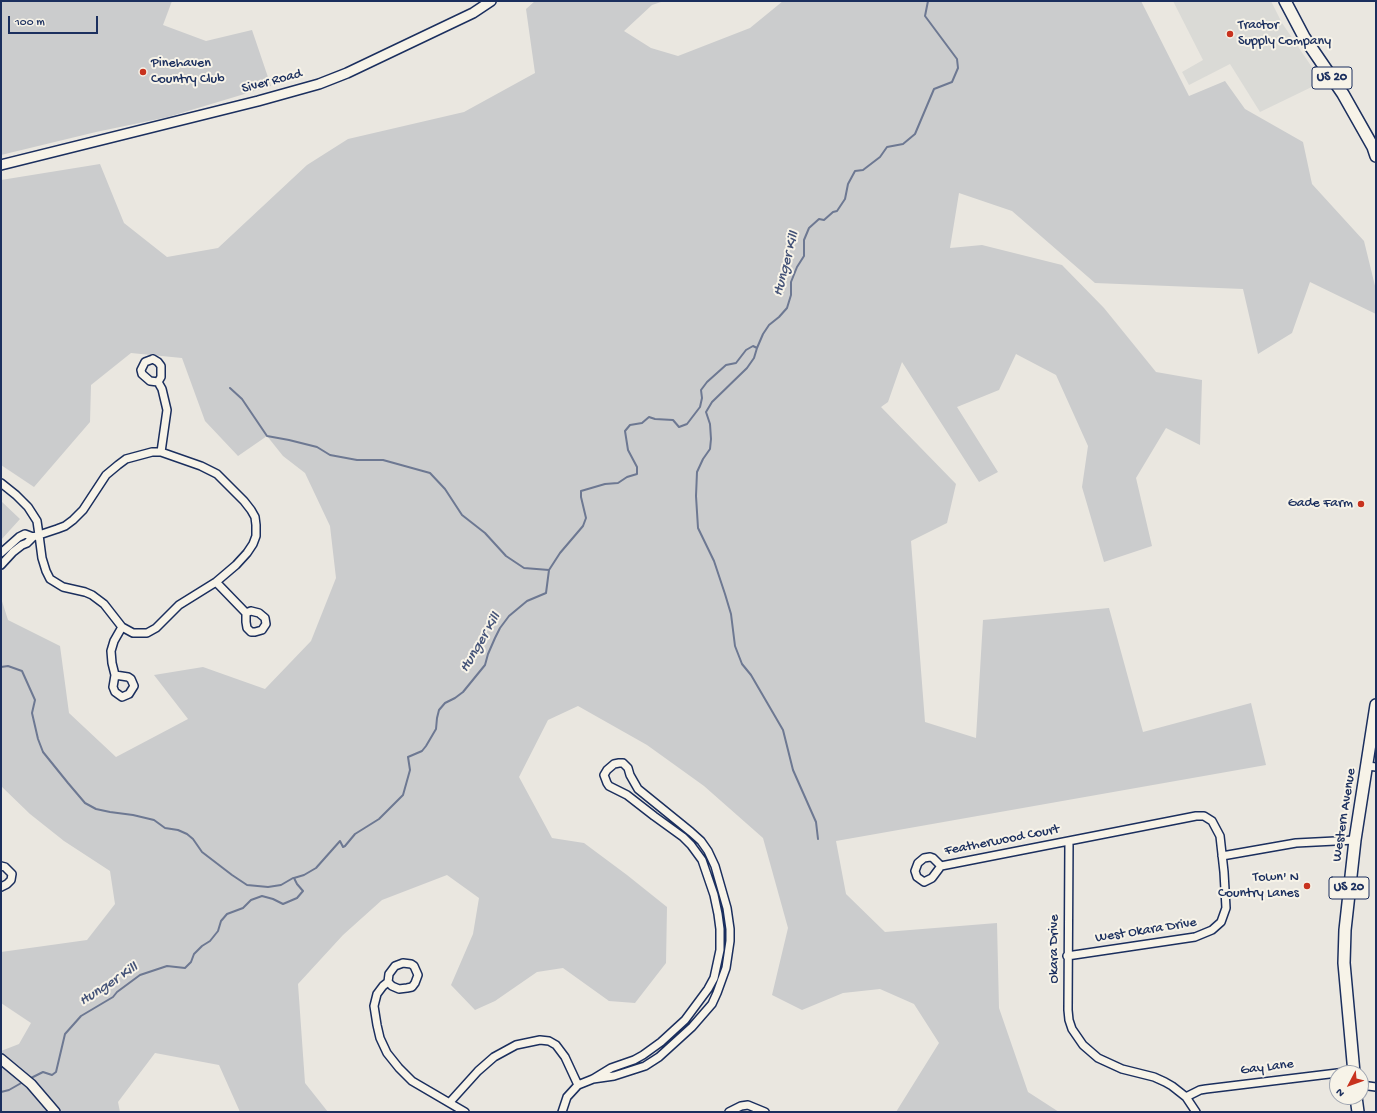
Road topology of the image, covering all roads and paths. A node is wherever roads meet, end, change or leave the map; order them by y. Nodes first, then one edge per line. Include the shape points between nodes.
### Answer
1 (491, 1) edge
2 (1285, 1) edge
3 (1376, 156) edge
4 (1, 165) edge
5 (158, 382) dead end
6 (161, 452) junction
7 (1, 482) edge
8 (36, 536) junction
9 (1, 553) edge
10 (1, 565) edge
11 (216, 582) junction
12 (246, 613) dead end
13 (122, 627) junction
14 (115, 675) dead end
15 (1376, 705) edge
16 (1372, 767) edge
17 (683, 825) junction
18 (678, 834) junction
19 (1355, 840) junction
20 (1069, 841) junction
21 (1222, 856) junction
22 (1, 866) edge
23 (941, 866) dead end
24 (1, 887) edge
25 (723, 894) junction
26 (714, 895) junction
27 (1067, 956) junction
28 (714, 978) junction
29 (388, 982) junction
30 (722, 982) junction
31 (652, 1049) junction
32 (659, 1057) junction
33 (1, 1059) edge
34 (1353, 1065) edge
35 (1329, 1075) edge
36 (593, 1079) junction
37 (578, 1085) junction
38 (1186, 1097) junction
39 (450, 1102) junction
40 (55, 1112) edge
41 (465, 1112) edge
42 (562, 1112) edge
43 (729, 1112) edge
44 (765, 1112) edge
45 (1196, 1112) edge

1 - 4 street, Siver Road via 473,13 319,84
2 - 3 main road, US 20 via 1304,37 1343,94
5 - 6 street via 167,410
6 - 8 street via 145,453 126,459 106,475 83,510 65,526
6 - 11 street via 217,474 244,501 255,517 256,536 253,544
7 - 8 street via 30,510 37,521
8 - 9 street via 25,534
8 - 10 street via 13,552
8 - 13 street via 50,579 63,587 85,592 99,599
11 - 12 street
11 - 13 street via 179,605 151,631 133,633
13 - 14 street via 111,651
15 - 16 main road, Western Avenue / US 20
16 - 19 main road, Western Avenue / US 20
17 - 18 street
17 - 18 street via 638,789 626,765 614,764 607,770 604,775 609,786 627,794
17 - 25 street via 708,851
18 - 26 street via 691,845 702,860
19 - 21 street via 1296,843
19 - 34 main road, Western Avenue / US 20 via 1344,963
20 - 21 street, West Okara Drive via 1204,816 1212,821 1220,836
20 - 23 street, Featherwood Court
20 - 27 street, Okara Drive
21 - 27 street, West Okara Drive via 1226,908 1221,922 1212,930 1195,937
22 - 24 street via 6,867 12,874 11,880
25 - 26 street
25 - 30 street via 730,942
26 - 28 street via 720,929 720,950
27 - 38 street, Okara Drive via 1069,1020 1083,1045 1098,1058 1122,1069 1154,1077
28 - 30 street
28 - 31 street via 691,1013
29 - 29 street via 399,989 412,987 417,978 417,970 411,964 398,964 391,970
29 - 39 street via 377,994 374,1006 378,1031 388,1053 412,1081
30 - 32 street via 712,1004 703,1015
31 - 32 street
31 - 36 street
32 - 36 street via 638,1070
33 - 40 street via 31,1084
35 - 38 street, Gay Lane via 1206,1089
36 - 37 street
37 - 39 street via 565,1057 556,1045 540,1040 516,1045 494,1057
37 - 42 street via 567,1097
38 - 45 street, Okara Drive
39 - 41 street
43 - 44 street via 748,1105

